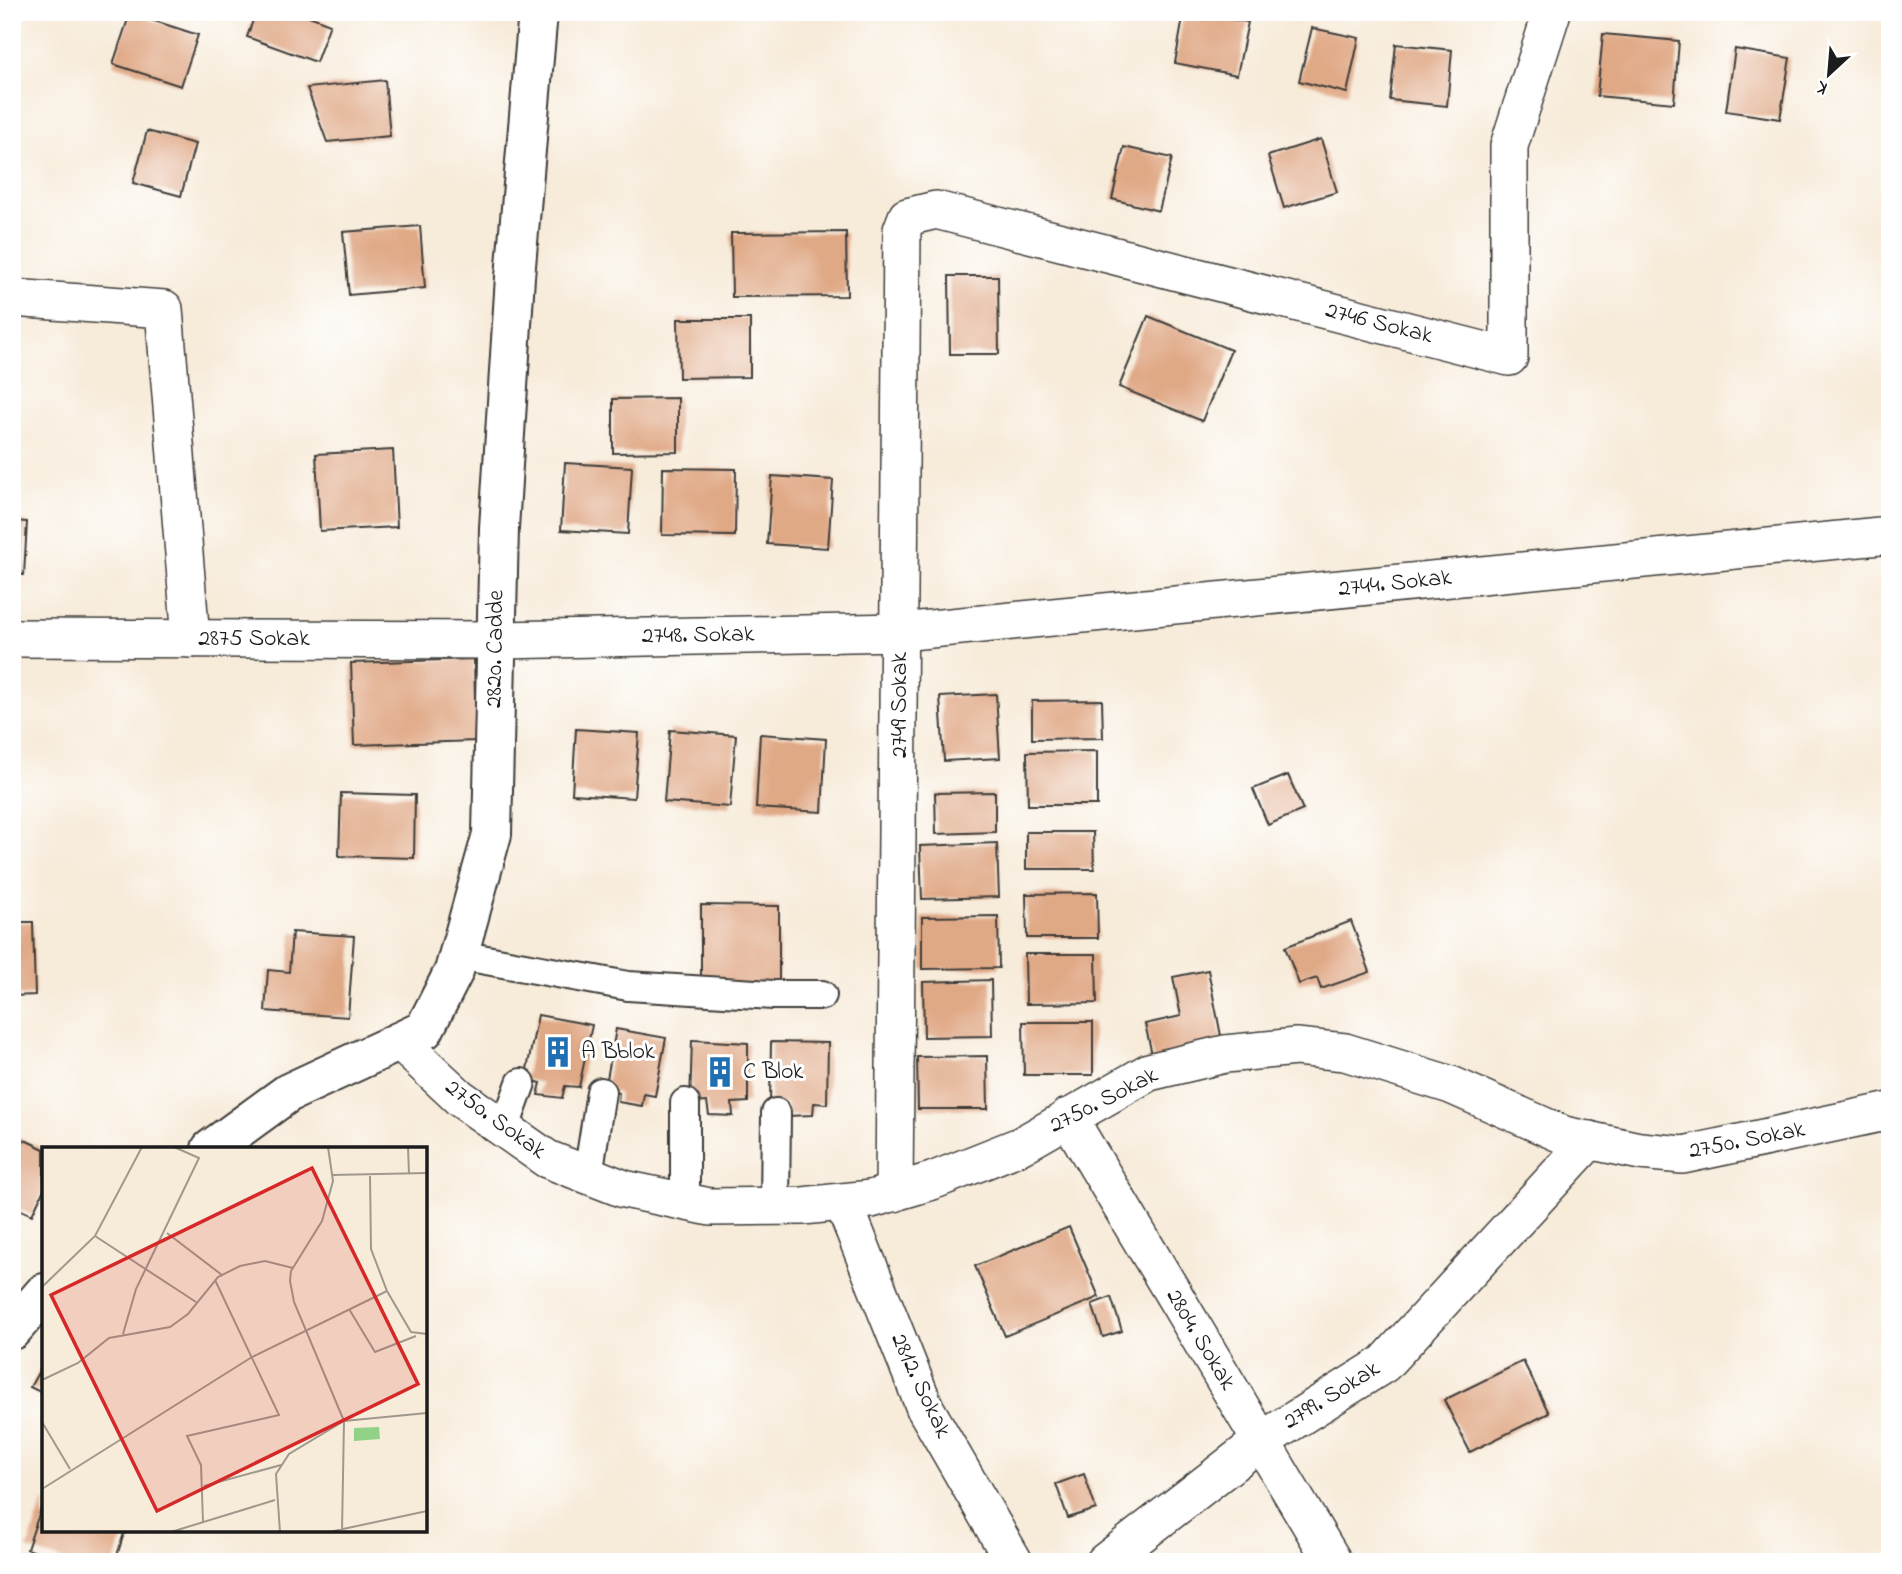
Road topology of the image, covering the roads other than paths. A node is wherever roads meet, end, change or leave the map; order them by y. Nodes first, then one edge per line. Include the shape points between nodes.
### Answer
1 (538, 12) edge
2 (1550, 13) edge
3 (907, 218) joint
4 (12, 298) edge
5 (1890, 535) edge
6 (900, 632) junction
7 (12, 638) edge
8 (191, 639) junction
9 (496, 640) junction
10 (459, 955) junction
11 (822, 995) dead end
12 (399, 1041) junction
13 (521, 1083) dead end
14 (601, 1092) dead end
15 (685, 1102) dead end
16 (1890, 1111) edge
17 (776, 1113) dead end
18 (1068, 1117) junction
19 (505, 1130) junction
20 (1590, 1140) junction
21 (214, 1147) edge
22 (588, 1175) junction
23 (894, 1193) junction
24 (685, 1202) junction
25 (843, 1202) junction
26 (775, 1206) junction
27 (42, 1295) edge
28 (12, 1330) edge
29 (1261, 1441) junction
30 (1014, 1562) edge
31 (1105, 1562) edge
32 (1333, 1562) edge

1 - 9 street, 2820. Cadde via 515,277
2 - 3 street, 2746 Sokak via 1509,146 1509,357 936,210
3 - 6 street, 2749 Sokak via 902,230
4 - 8 street via 164,309
5 - 6 street, 2744. Sokak
6 - 9 street, 2748. Sokak
6 - 23 street, 2749 Sokak
7 - 8 street, 2875 Sokak
8 - 9 street, 2875 Sokak
9 - 10 street, 2820. Cadde via 492,834
10 - 11 street via 628,986
10 - 12 street, 2820. Cadde via 424,1030
12 - 19 street, 2750. Sokak via 460,1098
12 - 21 street, 2820. Cadde via 288,1093
13 - 19 street
14 - 22 street
15 - 24 street
16 - 20 street, 2750. Sokak via 1683,1155
17 - 26 street
18 - 20 street, 2750. Sokak via 1149,1072 1225,1054 1296,1047 1345,1052 1451,1085 1564,1135
18 - 23 street, 2750. Sokak via 1020,1146
18 - 29 street, 2804. Sokak
19 - 22 street, 2750. Sokak via 547,1159
20 - 29 street, 2799. Sokak via 1384,1364
22 - 24 street, 2750. Sokak via 624,1189
23 - 25 street, 2750. Sokak
24 - 26 street, 2750. Sokak via 710,1207
25 - 26 street, 2750. Sokak
25 - 30 street, 2812. Sokak via 925,1408
27 - 28 street
29 - 31 street, 2799. Sokak
29 - 32 street, 2804. Sokak

